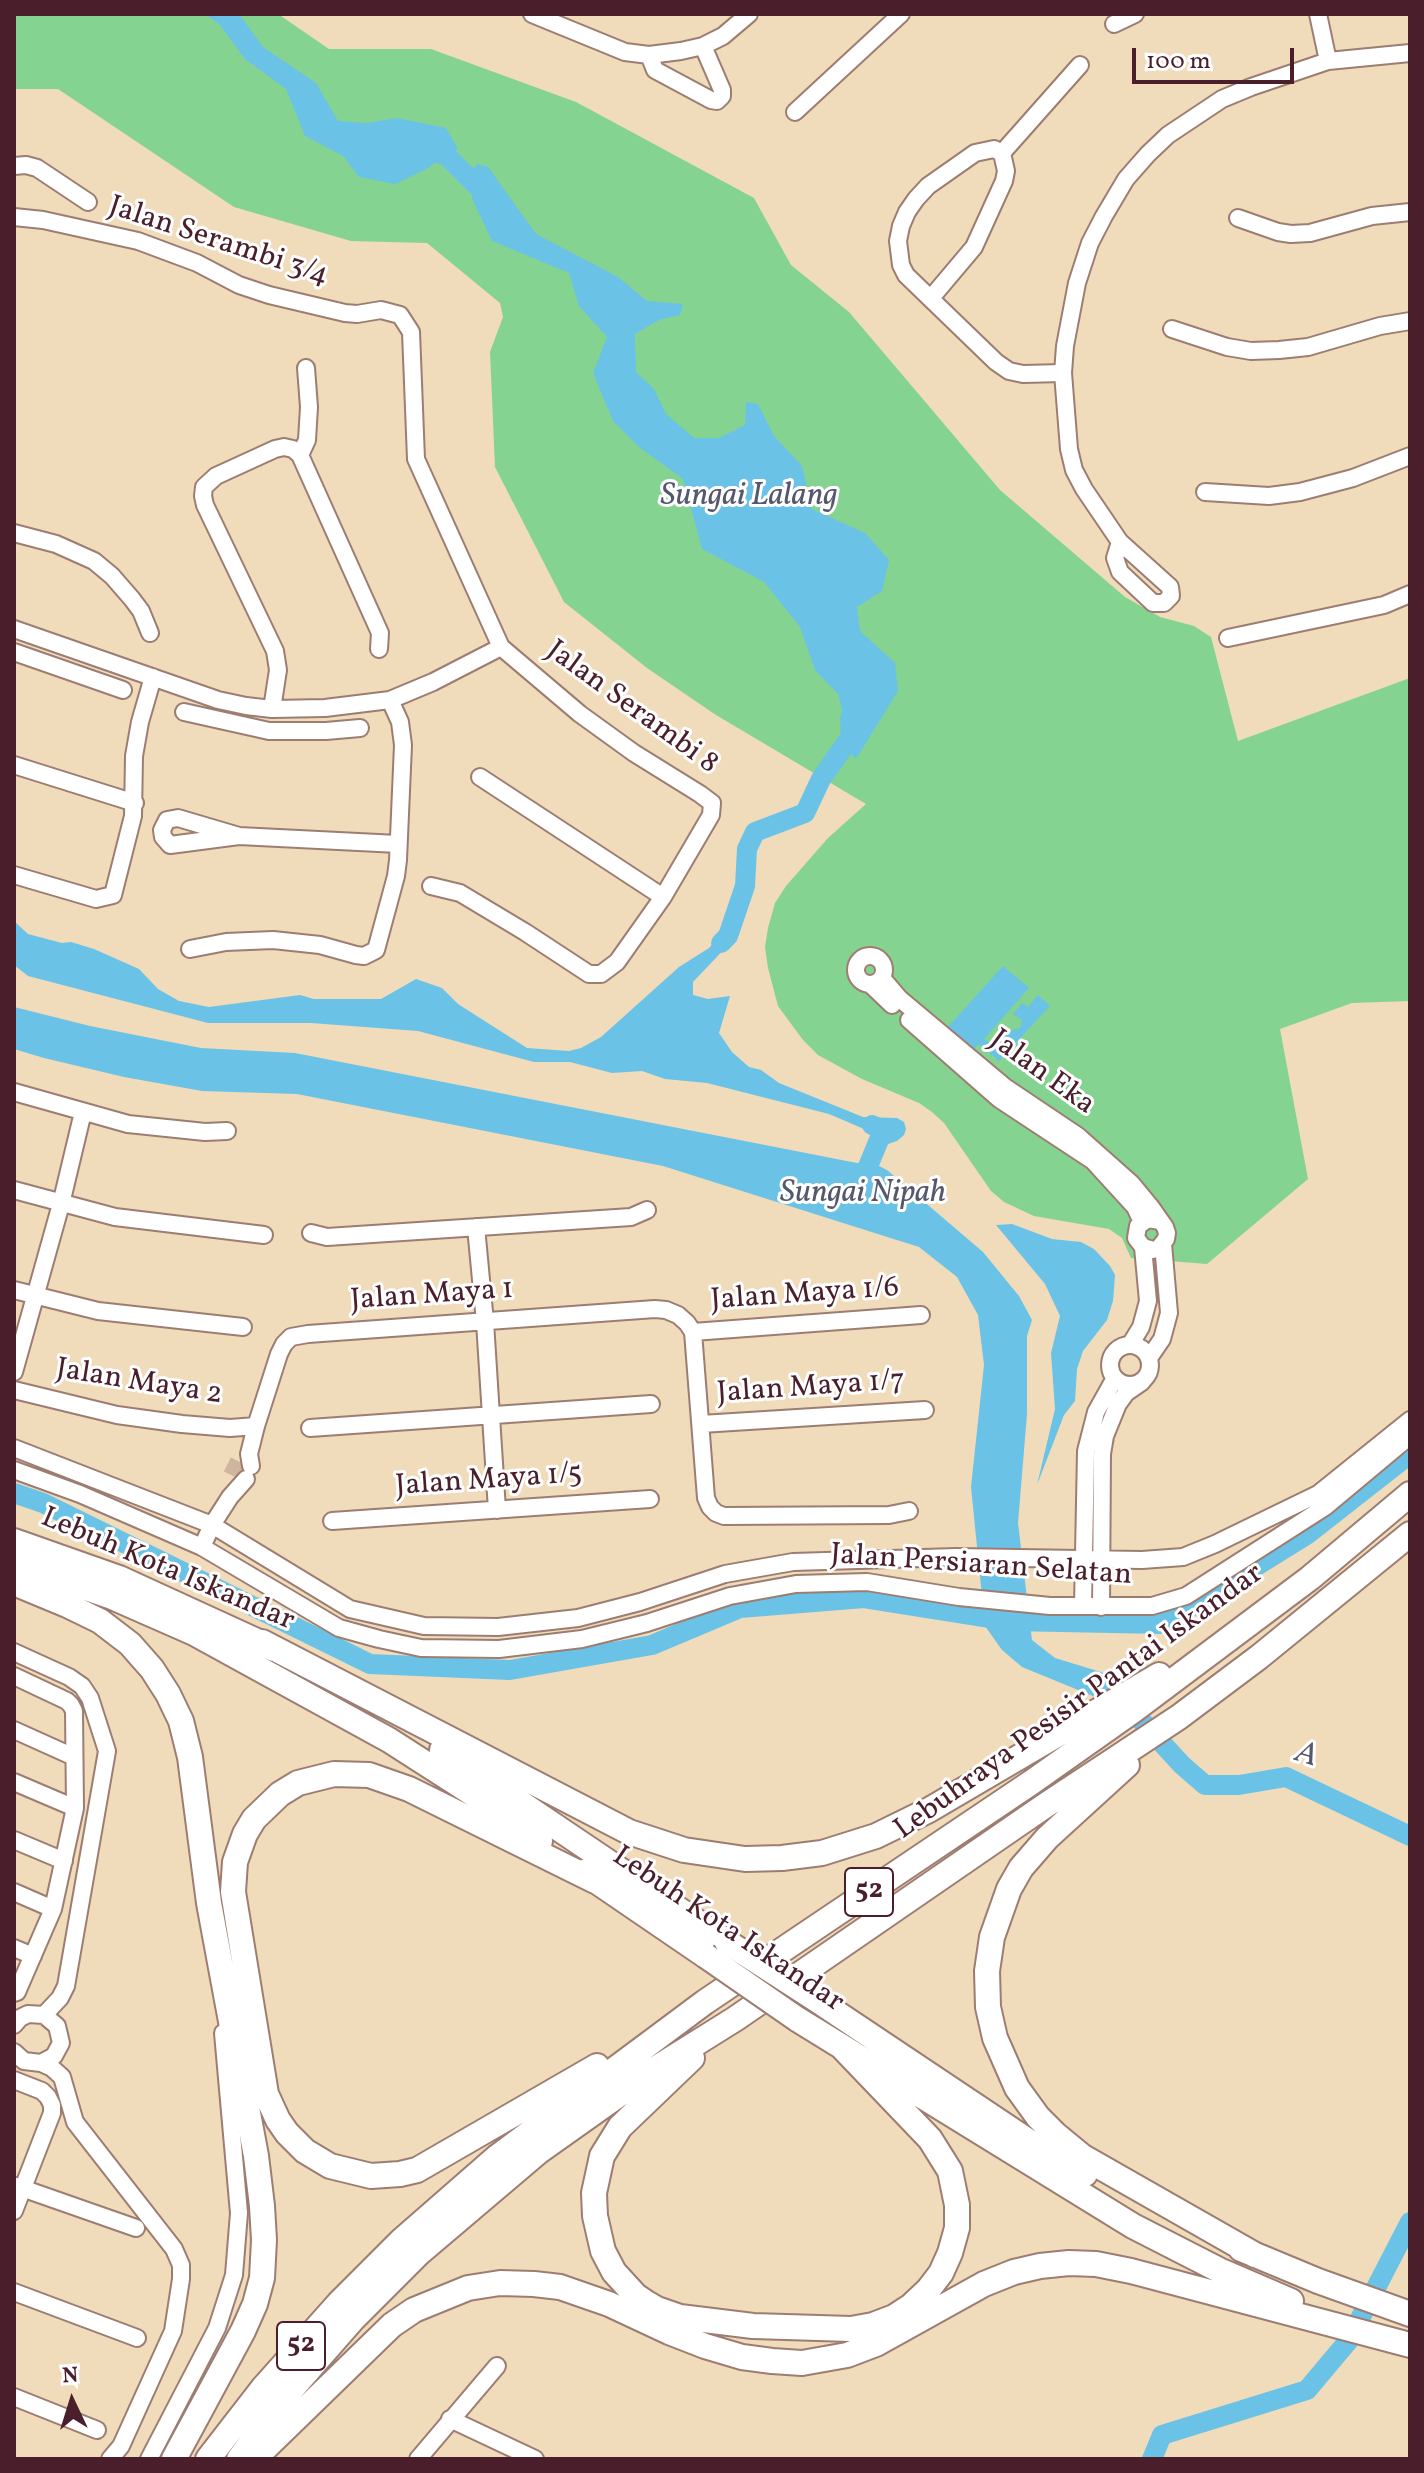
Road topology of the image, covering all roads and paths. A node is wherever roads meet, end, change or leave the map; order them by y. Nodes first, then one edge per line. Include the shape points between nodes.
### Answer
1 (532, 14) edge
2 (749, 14) edge
3 (901, 14) edge
4 (1318, 14) edge
5 (703, 46) junction
6 (1410, 53) edge
7 (649, 55) junction
8 (1328, 61) junction
9 (1080, 65) dead end
10 (795, 112) dead end
11 (1002, 153) junction
12 (14, 166) edge
13 (88, 202) dead end
14 (1410, 212) edge
15 (14, 217) edge
16 (1238, 218) dead end
17 (931, 298) junction
18 (1410, 321) edge
19 (1172, 329) dead end
20 (306, 368) dead end
21 (1063, 373) junction
22 (300, 455) junction
23 (1410, 456) edge
24 (1205, 492) dead end
25 (14, 533) edge
26 (1120, 542) dead end
27 (1410, 594) edge
28 (14, 629) edge
29 (150, 633) dead end
30 (1228, 638) dead end
31 (501, 647) junction
32 (379, 649) dead end
33 (14, 652) edge
34 (88, 654) junction
35 (82, 675) junction
36 (153, 677) junction
37 (123, 690) dead end
38 (218, 700) junction
39 (390, 700) junction
40 (325, 708) junction
41 (272, 709) junction
42 (184, 712) dead end
43 (214, 720) junction
44 (360, 728) dead end
45 (326, 731) junction
46 (14, 765) edge
47 (480, 777) dead end
48 (135, 803) junction
49 (239, 836) dead end
50 (398, 844) junction
51 (14, 875) edge
52 (431, 886) dead end
53 (663, 897) junction
54 (190, 949) dead end
55 (14, 1092) edge
56 (83, 1112) junction
57 (227, 1131) dead end
58 (14, 1190) edge
59 (61, 1204) junction
60 (647, 1210) dead end
61 (1160, 1221) junction
62 (1142, 1222) junction
63 (476, 1227) junction
64 (311, 1233) dead end
65 (264, 1235) dead end
66 (1163, 1244) junction
67 (1143, 1247) junction
68 (14, 1290) edge
69 (34, 1296) junction
70 (921, 1315) dead end
71 (485, 1322) junction
72 (243, 1327) dead end
73 (693, 1332) junction
74 (1130, 1345) junction
75 (1149, 1358) junction
76 (14, 1372) edge
77 (1115, 1378) junction
78 (1142, 1382) junction
79 (14, 1390) edge
80 (651, 1404) dead end
81 (925, 1410) dead end
82 (491, 1416) junction
83 (1410, 1420) edge
84 (701, 1424) junction
85 (256, 1426) junction
86 (310, 1428) dead end
87 (1410, 1436) edge
88 (14, 1448) edge
89 (14, 1470) edge
90 (1410, 1494) edge
91 (650, 1499) dead end
92 (497, 1510) junction
93 (909, 1511) dead end
94 (332, 1521) dead end
95 (1093, 1524) junction
96 (212, 1525) junction
97 (1410, 1534) edge
98 (14, 1541) edge
99 (1215, 1544) junction
100 (202, 1547) junction
101 (1045, 1558) junction
102 (1084, 1559) junction
103 (1101, 1559) junction
104 (1142, 1560) junction
105 (14, 1563) edge
106 (1230, 1567) junction
107 (14, 1583) edge
108 (1083, 1606) junction
109 (1101, 1607) junction
110 (1242, 1630) junction
111 (262, 1642) junction
112 (14, 1652) edge
113 (14, 1676) edge
114 (1179, 1717) junction
115 (14, 1730) edge
116 (74, 1757) junction
117 (14, 1782) edge
118 (75, 1808) junction
119 (14, 1840) edge
120 (64, 1861) junction
121 (595, 1881) junction
122 (14, 1892) edge
123 (209, 1903) junction
124 (53, 1909) junction
125 (14, 1948) edge
126 (33, 1956) junction
127 (14, 1993) edge
128 (705, 2002) junction
129 (44, 2015) junction
130 (735, 2019) junction
131 (14, 2024) edge
132 (61, 2043) junction
133 (841, 2046) junction
134 (14, 2052) edge
135 (41, 2063) junction
136 (14, 2080) edge
137 (71, 2109) junction
138 (18, 2187) edge
139 (14, 2211) edge
140 (136, 2228) dead end
141 (1255, 2255) junction
142 (14, 2292) edge
143 (1410, 2314) edge
144 (137, 2338) dead end
145 (1410, 2344) edge
146 (497, 2366) dead end
147 (14, 2397) edge
148 (450, 2419) junction
149 (97, 2430) dead end
150 (110, 2459) edge
151 (149, 2459) edge
152 (174, 2459) edge
153 (208, 2459) edge
154 (239, 2459) edge
155 (254, 2459) edge
156 (418, 2459) edge
157 (535, 2459) edge

1 - 7 street via 615,48
2 - 5 street
3 - 10 street
4 - 8 street
5 - 7 street
5 - 7 street via 722,90 717,101 655,70
6 - 8 street
8 - 21 street via 1222,99 1168,135 1126,179 1090,243 1077,283
9 - 11 street
11 - 17 street via 1004,181 974,247
11 - 17 street via 975,153 928,186 907,212 898,241 901,265
12 - 13 street, Jalan Serambi 3/4 via 37,168
14 - 16 street via 1291,234
15 - 31 street, Jalan Serambi 3/4 via 138,241 269,295 357,314 381,310 400,315 411,332 416,459
17 - 21 street via 1009,371
18 - 19 street via 1308,347 1251,351
20 - 22 street via 307,440
21 - 26 street via 1074,470
22 - 32 street via 380,633
22 - 41 street via 293,449 275,449 216,476 204,487 205,505 275,651
23 - 24 street via 1300,492
25 - 29 street via 94,561 132,599
27 - 30 street via 1384,605
28 - 34 street
31 - 39 street
31 - 53 street, Jalan Serambi 8 via 580,714 712,803 711,815
33 - 35 street
34 - 35 street
34 - 36 street
35 - 37 street
36 - 38 street
36 - 48 street via 134,756
38 - 41 street
38 - 43 street
39 - 40 street
39 - 50 street via 403,745
40 - 41 street
40 - 45 street
42 - 43 street
43 - 45 street via 269,731
44 - 45 street
46 - 48 street
47 - 53 street
48 - 51 street via 113,895 87,896
49 - 50 street
50 - 54 street via 393,889 379,944 370,954 273,940
52 - 53 street, Jalan Serambi 8 via 460,893 595,975 617,962
55 - 56 street
56 - 57 street via 128,1124
56 - 59 street
58 - 59 street
59 - 65 street via 115,1217
59 - 69 street
60 - 63 street via 631,1217
61 - 62 street
61 - 62 street, Jalan Eka via 1114,1165 1005,1087 876,981 999,1099 1093,1161
61 - 66 street, Jalan Eka via 1167,1233
62 - 67 street, Jalan Eka via 1135,1232
63 - 64 street via 327,1237
63 - 71 street
66 - 67 street via 1153,1250
66 - 75 street, Jalan Eka via 1169,1313 1162,1339
67 - 74 street, Jalan Eka via 1148,1301
68 - 69 street
69 - 72 street via 98,1311
69 - 76 street
70 - 73 street, Jalan Maya 1/6
71 - 73 street, Jalan Maya 1 via 655,1309 678,1315
71 - 82 street
71 - 85 street, Jalan Maya 1 via 291,1337 279,1354
73 - 84 street
74 - 75 street
74 - 77 street, Jalan Eka via 1112,1356
75 - 78 street, Jalan Eka via 1150,1371
77 - 78 street via 1128,1385
77 - 95 street, Jalan Eka via 1103,1396 1086,1451
78 - 95 street, Jalan Eka via 1118,1404 1105,1436
79 - 85 street, Jalan Maya 2 via 130,1417
80 - 82 street
81 - 84 street, Jalan Maya 1/7
82 - 86 street
82 - 92 street
83 - 99 street, Jalan Persiaran Selatan via 1318,1494
84 - 93 street via 706,1498 716,1513
85 - 96 street, Jalan Maya 1 via 230,1497
87 - 106 street, Jalan Persiaran Selatan via 1325,1507
88 - 96 street, Jalan Persiaran Selatan
89 - 100 street, Jalan Persiaran Selatan
90 - 110 highway, Lebuhraya Pesisir Pantai Iskandar / 52
91 - 92 street, Jalan Maya 1/5
92 - 94 street, Jalan Maya 1/5
95 - 101 street via 1071,1551
95 - 102 street, Jalan Eka
95 - 103 street, Jalan Eka
95 - 104 street via 1117,1550
96 - 100 street, Jalan Maya 1
96 - 101 street, Jalan Persiaran Selatan via 350,1609 424,1626 498,1627 578,1618 725,1574 793,1562
97 - 114 highway, Lebuhraya Pesisir Pantai Iskandar / 52
98 - 111 highway, Lebuh Kota Iskandar via 119,1578
99 - 104 street, Jalan Persiaran Selatan via 1183,1557
99 - 106 street
100 - 108 street, Jalan Persiaran Selatan via 339,1628 421,1648 499,1649 582,1639 730,1596 796,1584 867,1582 959,1597
101 - 102 street, Jalan Persiaran Selatan
102 - 103 street, Jalan Persiaran Selatan
102 - 108 street, Jalan Eka
103 - 104 street, Jalan Persiaran Selatan
103 - 109 street, Jalan Eka
105 - 121 highway, Lebuh Kota Iskandar via 194,1633 389,1740
106 - 109 street, Jalan Persiaran Selatan via 1186,1596 1152,1606
107 - 123 highway via 100,1621 130,1644 168,1694 190,1757
108 - 109 street, Jalan Persiaran Selatan
110 - 111 highway via 905,1824 822,1853 745,1859 684,1850 629,1832
110 - 128 highway, Lebuhraya Pesisir Pantai Iskandar / 52 via 1032,1782
111 - 141 highway, Lebuh Kota Iskandar, bridge via 463,1764 1031,2143 1090,2177
112 - 129 street via 82,1686 107,1751 66,1986
113 - 116 street via 71,1705
114 - 130 highway, Lebuhraya Pesisir Pantai Iskandar / 52
114 - 141 highway via 1021,1868 992,1937 988,2007 1007,2071 1027,2104 1055,2134 1083,2157
115 - 116 street
116 - 118 street
117 - 118 street
118 - 120 street
119 - 120 street
120 - 124 street
121 - 128 highway via 409,1789 369,1775 316,1777 280,1794 245,1834 235,1862 233,1892 263,2082 287,2133 318,2159 342,2170 371,2176 417,2170
121 - 133 highway, Lebuh Kota Iskandar, bridge
122 - 124 street
123 - 151 street via 235,2151 237,2255 217,2328
123 - 152 highway via 256,2156 262,2278 243,2331
124 - 126 street
125 - 126 street
126 - 127 street
128 - 153 highway, Lebuhraya Pesisir Pantai Iskandar / 52 via 509,2147 402,2240 263,2388
129 - 131 street via 28,2014
129 - 132 street via 57,2026
130 - 133 highway via 620,2127 602,2156 595,2181 597,2230 614,2272 636,2296 680,2317 753,2326 862,2328 911,2306 941,2273 958,2218 950,2171 930,2139
130 - 154 highway, Lebuhraya Pesisir Pantai Iskandar / 52 via 561,2135 419,2253 282,2400
132 - 135 street via 54,2056
132 - 137 street
133 - 145 highway, Lebuh Kota Iskandar via 1173,2248 1307,2308
134 - 135 street via 24,2061
135 - 137 street via 62,2077
136 - 138 street via 42,2091 52,2105
137 - 150 street via 75,2122 181,2265 173,2331 121,2446
138 - 139 street
138 - 140 street
141 - 143 highway, Lebuh Kota Iskandar
142 - 144 street
145 - 155 highway via 1131,2271 1069,2263 1027,2269 984,2284 847,2355 802,2363 772,2361 705,2346 560,2287 500,2283 438,2299 392,2325
146 - 148 street
147 - 149 street
148 - 156 street
148 - 157 street

